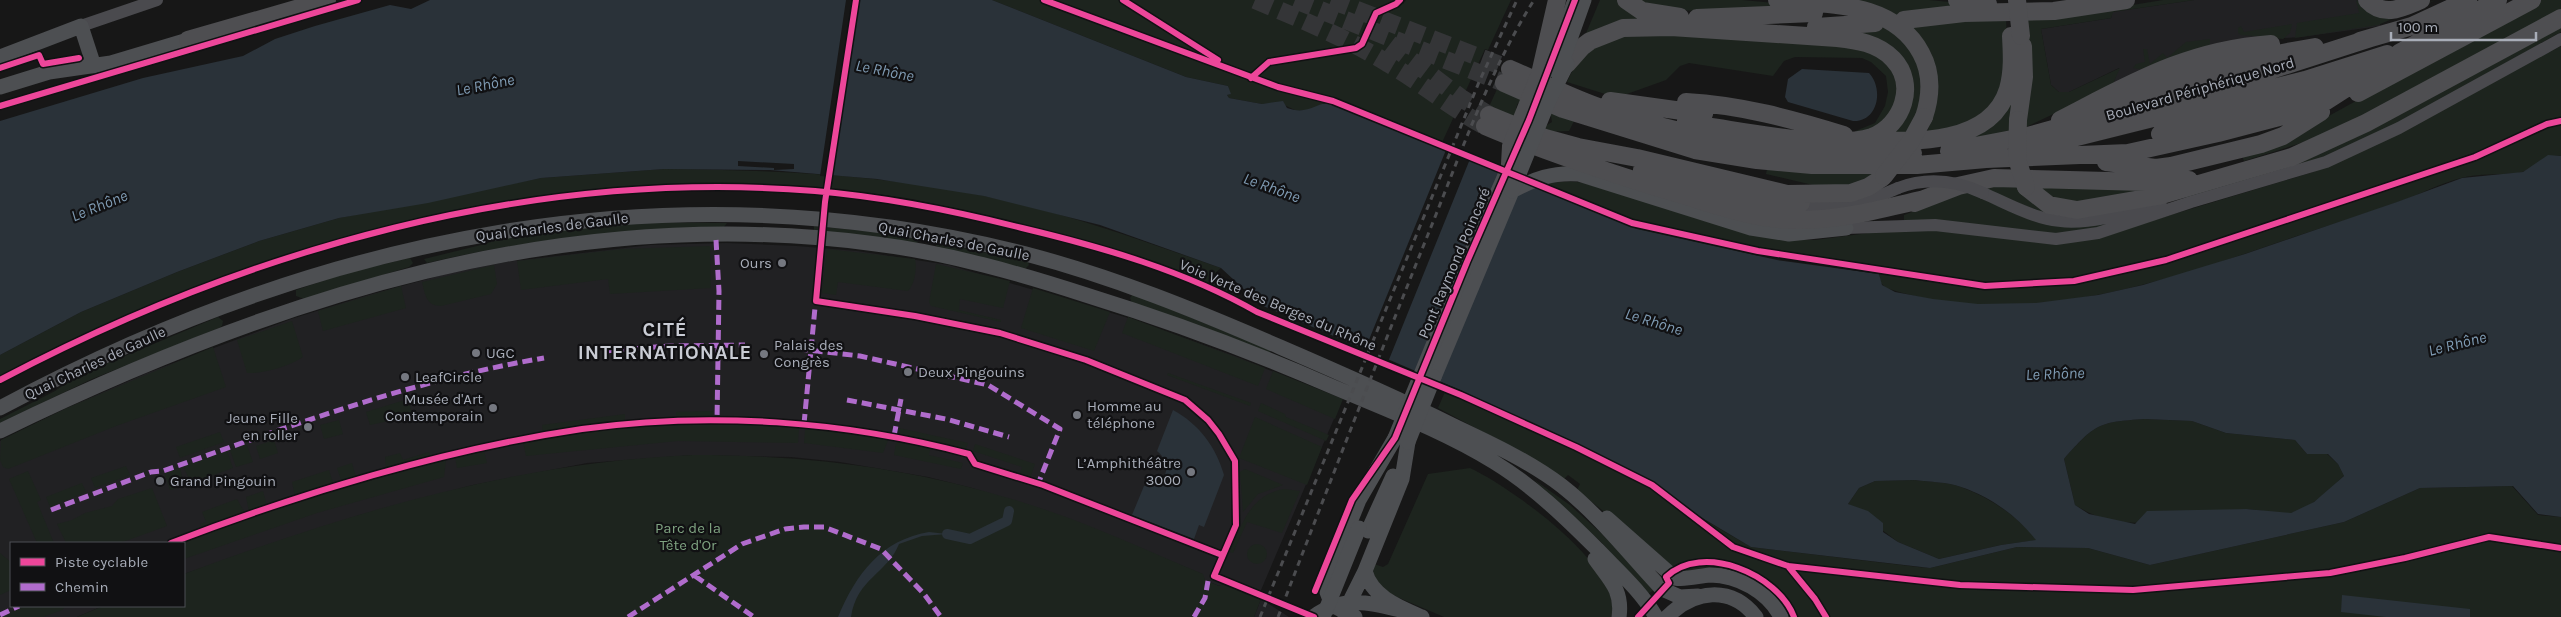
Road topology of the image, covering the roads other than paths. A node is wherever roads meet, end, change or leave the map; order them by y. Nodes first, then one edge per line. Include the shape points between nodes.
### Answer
1 (157, 0) edge
2 (299, 0) edge
3 (327, 0) edge
4 (1557, 0) edge
5 (1576, 0) edge
6 (1582, 0) edge
7 (1592, 0) edge
8 (1626, 0) edge
9 (1776, 0) edge
10 (1957, 0) edge
11 (2009, 0) edge
12 (2017, 0) edge
13 (2126, 0) edge
14 (2367, 0) edge
15 (2422, 0) edge
16 (2445, 0) edge
17 (2468, 0) edge
18 (2498, 0) edge
19 (2532, 0) edge
20 (2043, 12) junction
21 (2561, 18) edge
22 (1880, 20) junction
23 (1904, 20) dead end
24 (81, 26) junction
25 (2412, 26) junction
26 (2016, 36) junction
27 (2371, 38) junction
28 (2561, 38) edge
29 (188, 40) junction
30 (1561, 40) junction
31 (2409, 48) junction
32 (0, 57) edge
33 (1567, 64) junction
34 (94, 66) junction
35 (1545, 76) junction
36 (0, 87) edge
37 (1549, 100) junction
38 (1610, 101) junction
39 (2320, 112) junction
40 (2164, 115) junction
41 (2127, 136) junction
42 (1552, 139) junction
43 (1856, 139) junction
44 (2030, 142) junction
45 (2075, 157) junction
46 (1986, 159) junction
47 (1510, 164) junction
48 (2232, 175) junction
49 (1883, 177) junction
50 (1512, 191) junction
51 (1680, 194) junction
52 (1824, 194) junction
53 (1786, 199) junction
54 (1925, 199) junction
55 (2191, 202) junction
56 (1846, 228) junction
57 (0, 408) edge
58 (0, 430) edge
59 (1401, 440) junction
60 (1565, 488) junction
61 (1582, 535) junction
62 (1367, 565) junction
63 (1698, 596) junction
64 (1342, 611) edge
65 (1417, 615) edge
66 (1312, 617) edge
67 (1323, 617) edge
68 (1619, 617) edge
69 (1656, 617) edge
70 (1667, 617) edge
71 (1756, 617) edge
72 (1781, 617) edge

1 - 24 main road
2 - 29 main road via 216,24
3 - 29 highway
4 - 47 highway, bridge via 1540,74 1511,146
5 - 30 main road
6 - 30 main road
6 - 37 main road, bridge
7 - 33 main road, Pont Raymond Poincaré
8 - 22 highway via 1652,14 1697,18 1866,13
9 - 22 highway via 1853,7
10 - 20 highway
11 - 26 highway
12 - 26 highway, bridge
13 - 20 highway
14 - 15 highway via 2386,11
16 - 27 highway
17 - 25 highway
18 - 31 highway
19 - 39 highway
20 - 23 highway via 1964,13
21 - 48 highway via 2333,140 2292,157
22 - 49 highway, bridge via 1909,35 1927,67 1930,92 1924,116 1912,141
24 - 32 main road
24 - 34 main road
25 - 27 highway
25 - 40 highway via 2389,42 2356,55 2266,84 2177,106
26 - 43 highway via 2008,88 2002,101 1982,122 1965,132 1940,138
26 - 48 highway, bridge via 2024,71 2017,159 2026,187 2049,205 2077,210 2158,196
27 - 44 highway via 2256,57 2186,75
28 - 55 main road via 2376,141 2310,168
29 - 34 main road
30 - 35 main road, Pont Raymond Poincaré
31 - 39 highway
31 - 40 highway via 2305,80
31 - 41 highway via 2305,91
31 - 45 highway via 2317,108 2143,150
33 - 37 main road, Pont Raymond Poincaré, bridge
33 - 43 highway via 1582,46 1623,28 1660,27 1836,38 1870,44 1897,64 1905,95 1900,112 1888,127 1870,137
34 - 36 main road via 49,72
35 - 38 highway
35 - 44 highway via 1602,108 1646,123 1708,139 1789,151 1920,153
35 - 46 highway via 1507,76 1563,109 1722,155 1812,165 1878,167
35 - 47 main road, Pont Raymond Poincaré
37 - 50 main road, Pont Raymond Poincaré, bridge
38 - 43 highway via 1710,109
38 - 43 highway via 1742,127 1757,133 1832,142
39 - 45 highway via 2132,159
39 - 45 highway via 2283,136 2261,144 2171,166 2156,168
40 - 41 highway
40 - 44 highway
41 - 44 highway via 2061,148
42 - 51 highway via 1487,120 1563,158
42 - 52 highway via 1601,141 1648,149 1662,158
42 - 53 highway via 1646,160
44 - 46 highway
45 - 46 highway
47 - 59 main road, Pont Raymond Poincaré, bridge
48 - 54 highway via 2145,182 1994,178 1971,182
49 - 52 highway via 1851,193
49 - 53 highway via 1860,197 1841,201
50 - 56 main road via 1536,179 1562,173 1594,178 1762,231 1803,233
50 - 59 main road, Pont Raymond Poincaré, bridge
51 - 53 highway via 1738,204
51 - 54 highway via 1711,205 1770,218 1796,220 1846,218
52 - 53 highway
53 - 55 main road, bridge via 1825,208 1840,207 1866,202 1915,183 1934,181 1958,184 2041,217 2067,222
54 - 56 highway
55 - 56 main road via 2110,230 2065,239 2032,238 1935,224
57 - 60 main road, Quai Charles de Gaulle via 149,336 304,280 406,251 560,222 715,214 806,218 930,233 1030,255 1142,290 1424,411 1520,459
58 - 61 main road, Quai Charles de Gaulle via 139,366 228,332 311,303 418,272 560,244 647,236 790,236 876,243 929,252 1011,272 1215,338 1273,360 1490,459 1556,509
59 - 62 main road via 1402,479
59 - 64 main road
59 - 64 main road via 1360,500 1329,574 1327,585
59 - 67 main road, bridge
60 - 63 main road, Quai Charles de Gaulle via 1662,589 1680,597
60 - 72 main road via 1630,536 1675,578 1712,575 1736,579 1760,593
61 - 68 main road via 1617,588
61 - 69 main road, Quai Charles de Gaulle via 1635,588
62 - 64 main road
62 - 65 main road via 1368,583 1376,592
63 - 70 main road
63 - 71 main road, Quai Charles de Gaulle via 1721,595 1734,599
64 - 65 main road via 1371,603
64 - 66 main road

